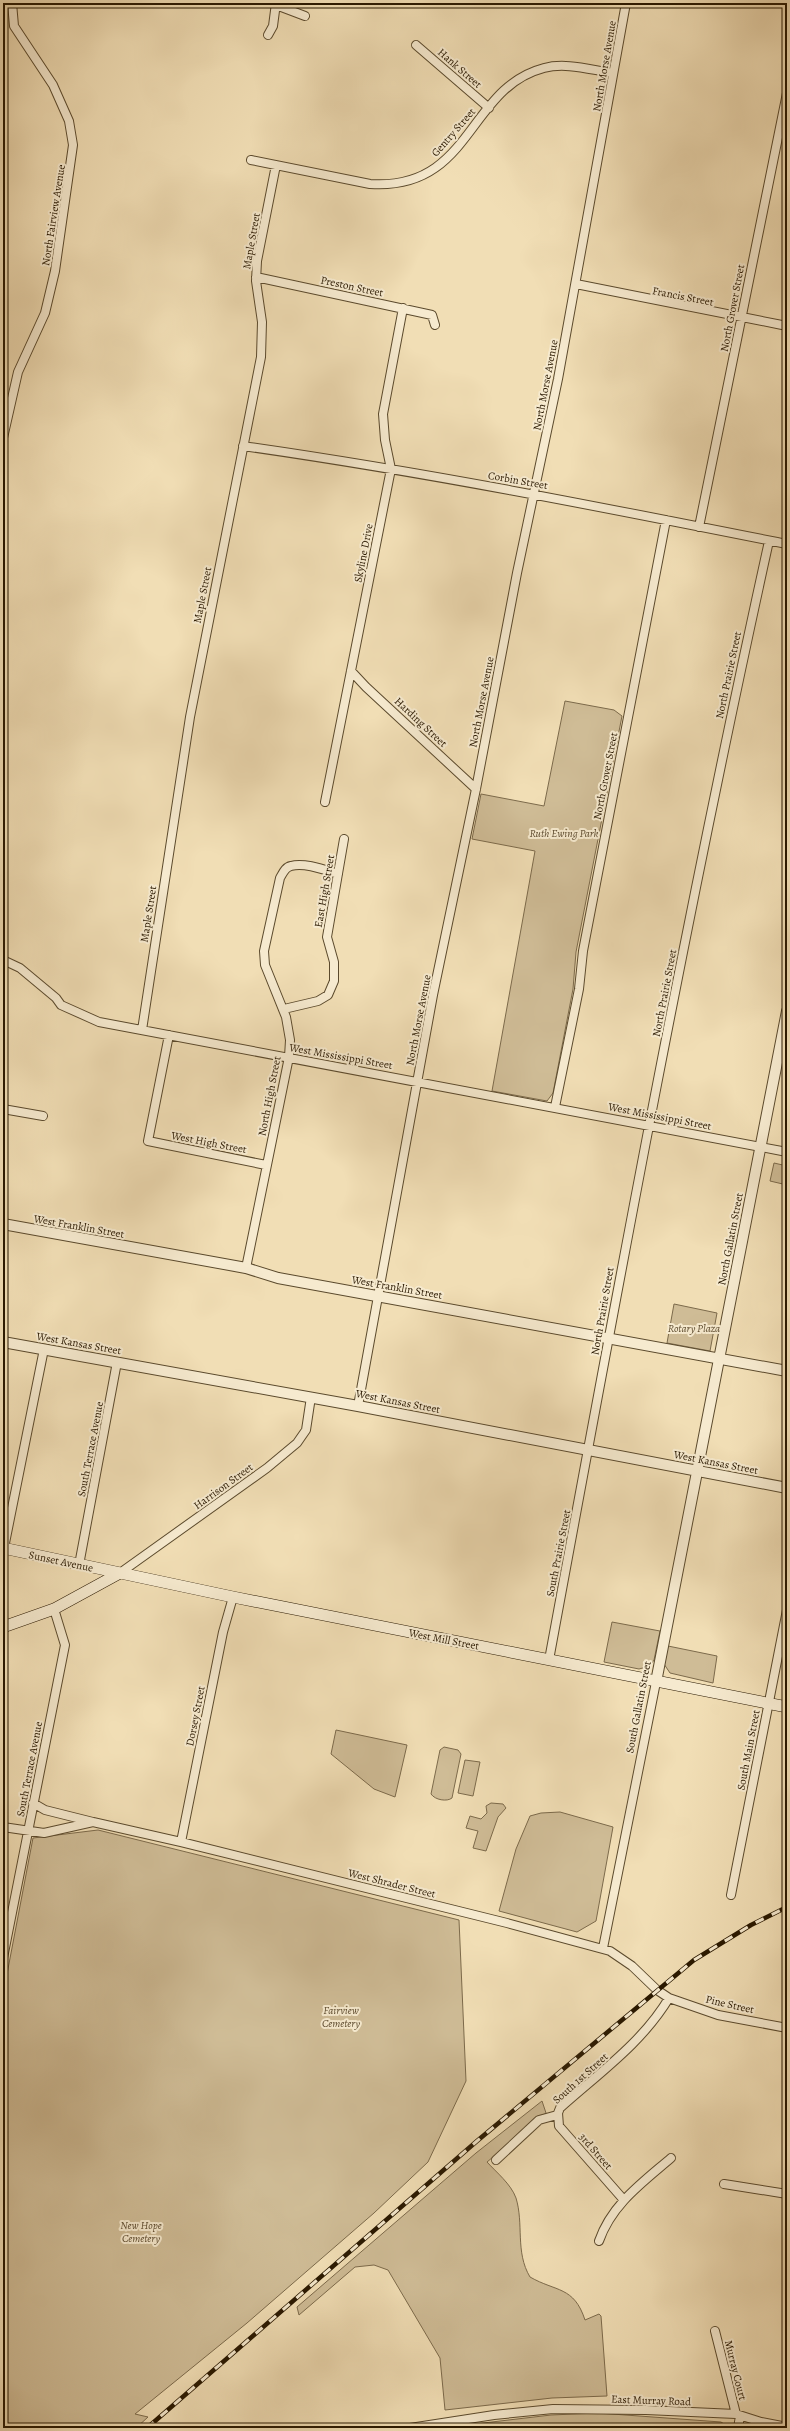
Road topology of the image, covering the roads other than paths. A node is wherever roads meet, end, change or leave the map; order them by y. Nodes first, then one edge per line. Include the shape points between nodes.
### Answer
1 (12, 3) edge
2 (626, 3) edge
3 (276, 4) edge
4 (305, 16) dead end
5 (268, 35) dead end
6 (416, 45) dead end
7 (613, 73) junction
8 (787, 93) edge
9 (489, 108) junction
10 (251, 160) dead end
11 (276, 165) junction
12 (256, 277) junction
13 (576, 284) junction
14 (403, 308) junction
15 (742, 318) junction
16 (435, 325) dead end
17 (787, 326) edge
18 (3, 438) edge
19 (243, 446) junction
20 (391, 469) junction
21 (534, 493) junction
22 (666, 520) junction
23 (699, 527) junction
24 (769, 541) junction
25 (787, 544) edge
26 (351, 671) junction
27 (476, 789) junction
28 (325, 802) dead end
29 (344, 839) dead end
30 (338, 874) junction
31 (3, 960) edge
32 (284, 1009) junction
33 (787, 1011) edge
34 (142, 1030) junction
35 (169, 1035) junction
36 (289, 1057) junction
37 (417, 1081) junction
38 (556, 1107) junction
39 (3, 1109) edge
40 (43, 1116) dead end
41 (649, 1125) junction
42 (760, 1146) junction
43 (787, 1152) edge
44 (266, 1165) junction
45 (3, 1224) edge
46 (246, 1268) junction
47 (378, 1296) junction
48 (608, 1338) junction
49 (3, 1342) edge
50 (44, 1349) junction
51 (718, 1359) junction
52 (118, 1362) junction
53 (787, 1371) edge
54 (311, 1397) junction
55 (358, 1406) junction
56 (589, 1450) junction
57 (697, 1471) junction
58 (787, 1488) edge
59 (3, 1548) edge
60 (79, 1565) junction
61 (120, 1573) junction
62 (233, 1596) junction
63 (54, 1609) junction
64 (787, 1610) edge
65 (3, 1627) edge
66 (549, 1660) junction
67 (656, 1682) junction
68 (768, 1704) junction
69 (787, 1707) edge
70 (33, 1803) junction
71 (93, 1822) junction
72 (3, 1827) edge
73 (28, 1832) junction
74 (181, 1842) junction
75 (731, 1895) dead end
76 (603, 1948) junction
77 (3, 1958) edge
78 (669, 1998) junction
79 (787, 2028) edge
80 (557, 2116) junction
81 (671, 2158) dead end
82 (496, 2160) dead end
83 (724, 2184) dead end
84 (787, 2194) edge
85 (623, 2199) junction
86 (599, 2241) dead end
87 (715, 2331) dead end
88 (738, 2415) junction
89 (787, 2427) edge
90 (410, 2428) edge
91 (738, 2428) edge

1 - 18 street, North Fairview Avenue via 14,26 53,85 69,121 73,145 55,271 45,313 18,372
2 - 7 street, North Morse Avenue
3 - 4 street
3 - 5 street via 273,26
6 - 9 street, Hank Street
7 - 9 street, Gentry Street via 560,65 545,68 517,78
7 - 13 street, North Morse Avenue
8 - 15 street, North Grover Street
9 - 11 street, Gentry Street via 448,158 430,172 404,183 370,184
10 - 11 street, Gentry Street
11 - 12 street, Maple Street
12 - 14 street, Preston Street
12 - 19 street, Maple Street via 262,322 261,357
13 - 15 street, Francis Street
13 - 21 street, North Morse Avenue
14 - 16 street, Preston Street via 432,315
14 - 20 street, Skyline Drive via 383,414
15 - 17 street, Francis Street
15 - 23 street, North Grover Street
19 - 20 street, Corbin Street
19 - 34 street, Maple Street via 190,716
20 - 21 street, Corbin Street
20 - 26 street, Skyline Drive
21 - 22 street, Corbin Street
21 - 27 street, North Morse Avenue
22 - 23 street, Corbin Street
22 - 38 street, North Grover Street via 583,951 580,989
23 - 24 street, Corbin Street
24 - 25 street, Corbin Street
24 - 41 street, North Prairie Street via 707,829
26 - 27 street, Harding Street
26 - 28 street, Skyline Drive
27 - 37 street, North Morse Avenue
29 - 30 street, East High Street
30 - 32 street, East High Street via 327,937 334,962 334,981 328,995
30 - 32 street, North High Street via 304,866 290,866 280,878 264,951 265,965
31 - 34 street, West Mississippi Street via 20,968 61,1005 99,1022
32 - 36 street, North High Street via 289,1034
33 - 42 street, North Gallatin Street
34 - 35 street, West Mississippi Street
35 - 36 street, West Mississippi Street
35 - 44 street, West High Street via 148,1141
36 - 37 street, West Mississippi Street
36 - 44 street, North High Street
37 - 38 street, West Mississippi Street
37 - 47 street, North Morse Avenue
38 - 41 street, West Mississippi Street
39 - 40 street
41 - 42 street, West Mississippi Street
41 - 48 street, North Prairie Street
42 - 43 street, West Mississippi Street
42 - 51 street, North Gallatin Street
44 - 46 street, North High Street
45 - 46 street, West Franklin Street
46 - 47 street, West Franklin Street via 278,1278
47 - 48 street, West Franklin Street
47 - 55 street, North Morse Avenue
48 - 51 street, West Franklin Street
48 - 56 street, North Prairie Street
49 - 50 street, West Kansas Street
50 - 52 street, West Kansas Street
50 - 59 street
51 - 53 street, West Franklin Street
51 - 57 street, North Gallatin Street
52 - 54 street, West Kansas Street
52 - 60 street, South Terrace Avenue
54 - 55 street, West Kansas Street
54 - 61 street, Harrison Street via 306,1430 296,1443 267,1468
55 - 56 street, West Kansas Street
56 - 57 street, West Kansas Street
56 - 66 street, South Prairie Street
57 - 58 street, West Kansas Street
57 - 67 street, South Gallatin Street
59 - 60 main road, Sunset Avenue
60 - 61 main road, Sunset Avenue
61 - 62 main road, West Mill Street
61 - 63 main road
62 - 66 main road, West Mill Street
62 - 74 street, Dorsey Street via 223,1632
63 - 65 main road
63 - 70 street, South Terrace Avenue via 65,1645
64 - 68 street, South Main Street
66 - 67 main road, West Mill Street
67 - 68 main road, West Mill Street
67 - 76 street, South Gallatin Street
68 - 69 main road, West Mill Street
68 - 75 street, South Main Street
70 - 71 street, West Shrader Street via 45,1810
70 - 73 street, South Terrace Avenue
71 - 73 street, West Shrader Street via 44,1833
71 - 74 street, West Shrader Street
72 - 73 street, West Shrader Street
73 - 77 street, South Terrace Avenue
74 - 76 street, West Shrader Street
76 - 78 street, West Shrader Street via 632,1966
78 - 79 street, Pine Street via 718,2015
78 - 80 street, South 1st Street via 632,2045 560,2108
80 - 82 street, South 1st Street via 539,2120
80 - 85 street, 3rd Street via 559,2126
81 - 85 street
83 - 84 street
85 - 86 street via 605,2224
87 - 88 street, Murray Court
88 - 89 street, East Murray Road
88 - 90 street, East Murray Road via 553,2409
88 - 91 street

